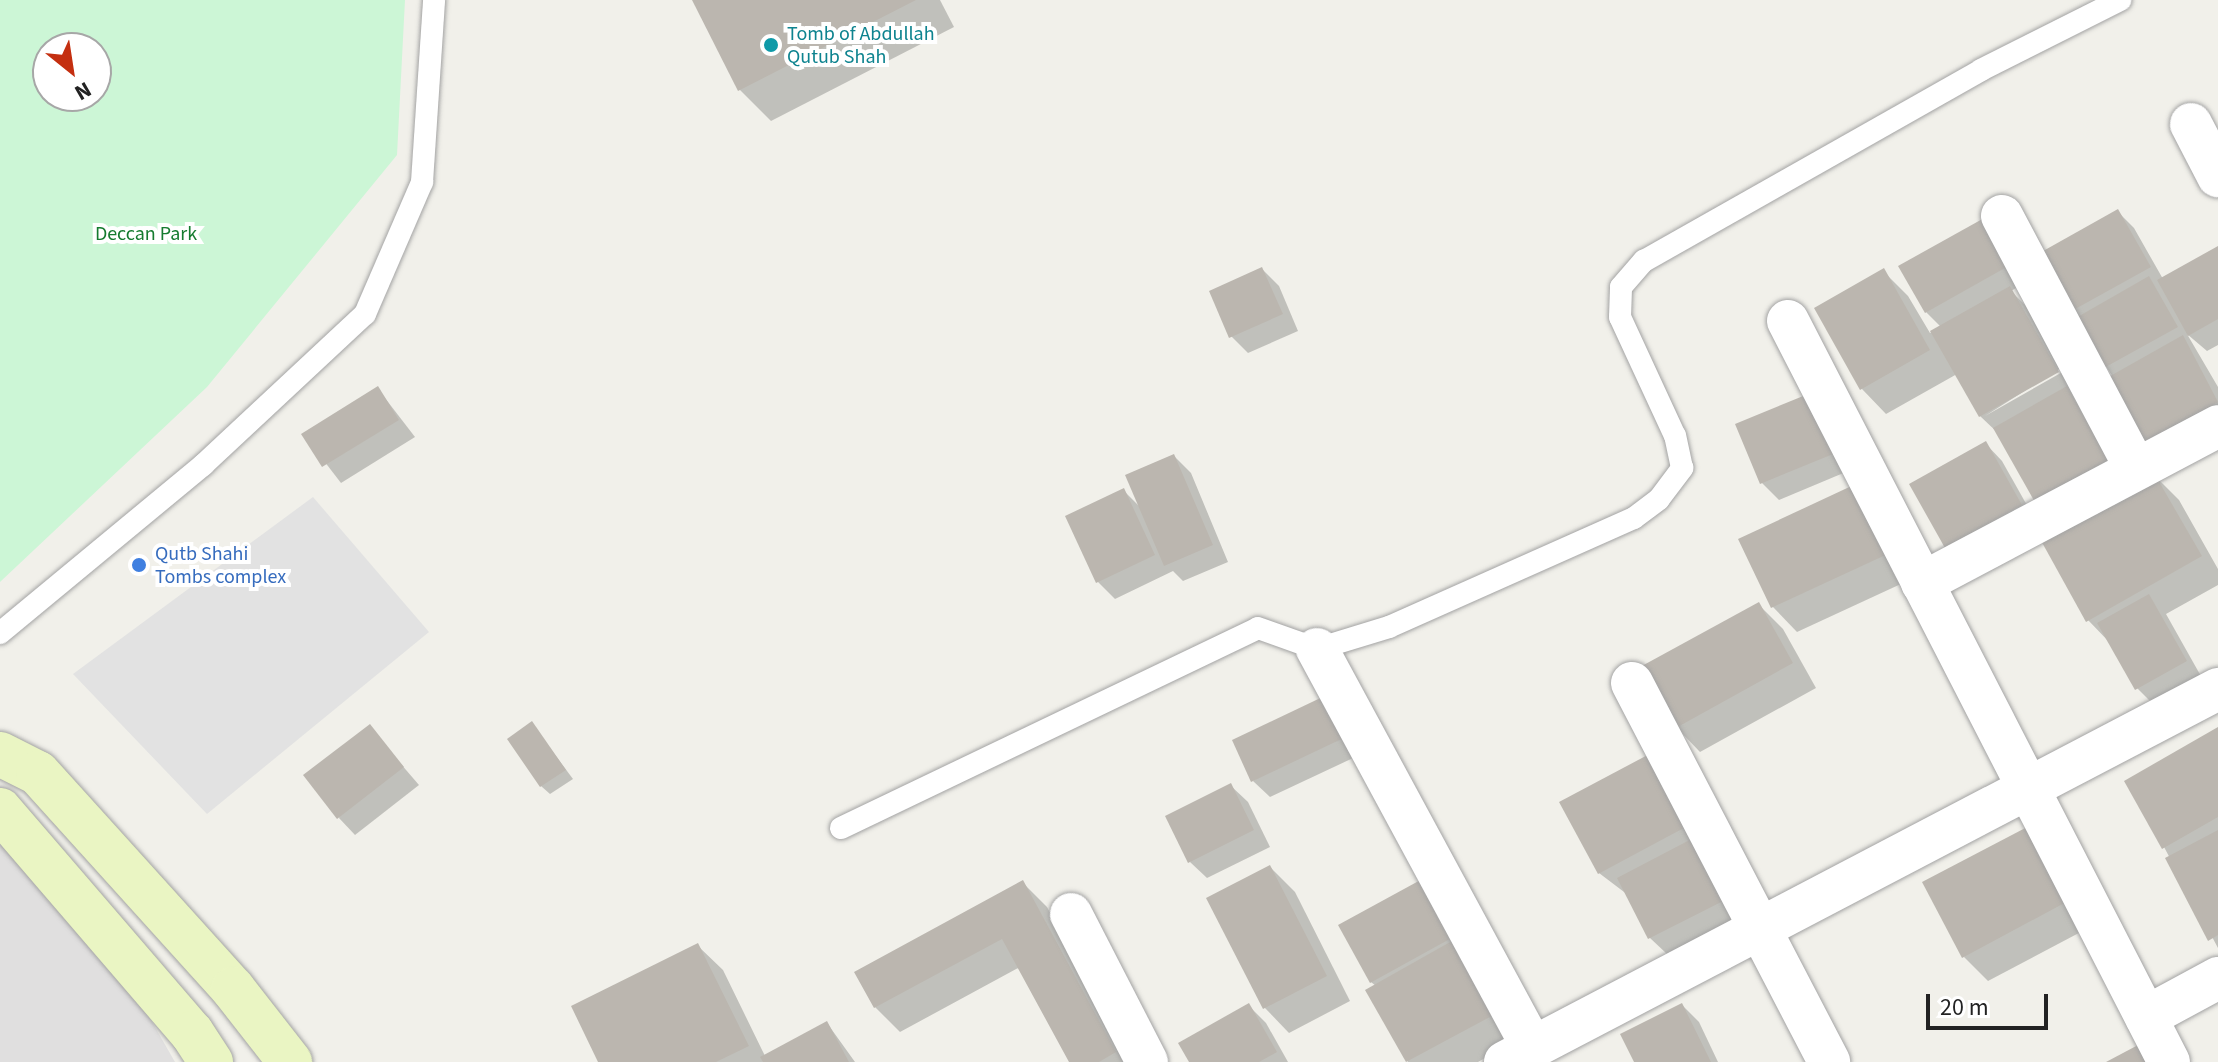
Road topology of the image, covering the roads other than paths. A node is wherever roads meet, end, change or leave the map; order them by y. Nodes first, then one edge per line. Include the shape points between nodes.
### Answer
1 (434, 0) edge
2 (2120, 0) edge
3 (2191, 124) dead end
4 (2218, 176) edge
5 (2002, 216) dead end
6 (1788, 321) dead end
7 (2218, 426) edge
8 (2136, 469) junction
9 (1922, 583) junction
10 (0, 633) edge
11 (1317, 649) junction
12 (1632, 683) dead end
13 (2218, 689) edge
14 (0, 754) edge
15 (2028, 788) junction
16 (0, 810) edge
17 (841, 828) dead end
18 (1071, 914) dead end
19 (1760, 929) junction
20 (2218, 978) edge
21 (2146, 1017) junction
22 (1519, 1055) edge
23 (211, 1062) edge
24 (290, 1062) edge
25 (1147, 1062) edge
26 (1829, 1062) edge
27 (2169, 1062) edge

1 - 10 lane via 422,182 365,314 203,465
2 - 11 lane via 1981,70 1644,261 1621,287 1620,317 1682,468 1659,499 1634,518 1389,627
3 - 4 street
5 - 8 street
6 - 9 street
7 - 8 street
8 - 9 street
9 - 15 street
11 - 17 lane via 1258,628
11 - 22 street
12 - 19 street
13 - 15 street
14 - 24 street via 38,773 233,989
15 - 19 street
15 - 21 street
16 - 23 street via 192,1033
18 - 25 street
19 - 22 street
19 - 26 street
20 - 21 street
21 - 27 street

